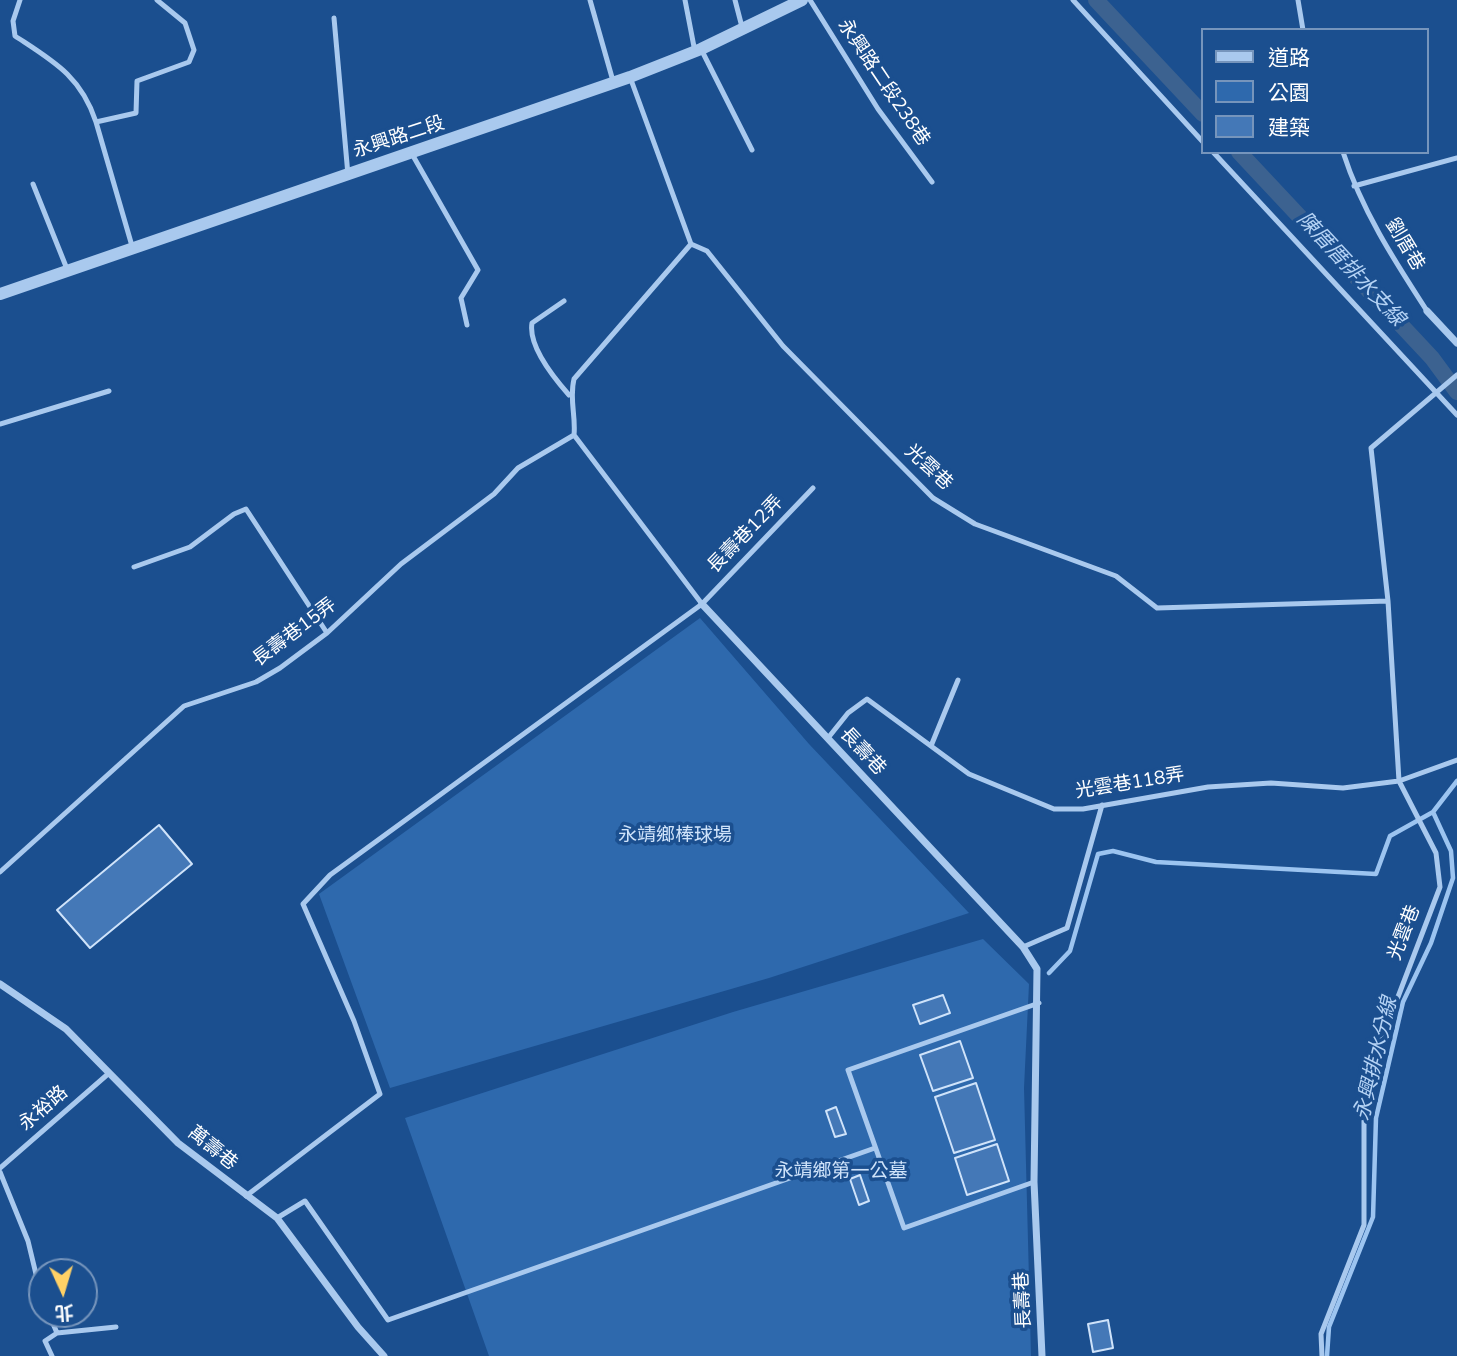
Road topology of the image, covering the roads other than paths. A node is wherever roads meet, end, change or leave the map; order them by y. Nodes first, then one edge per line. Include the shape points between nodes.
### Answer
1 (20, 0) edge
2 (157, 0) edge
3 (590, 0) edge
4 (685, 0) edge
5 (735, 0) edge
6 (802, 0) edge
7 (810, 0) edge
8 (1073, 0) edge
9 (1298, 0) edge
10 (334, 18) dead end
11 (1303, 28) edge
12 (743, 29) junction
13 (698, 50) junction
14 (630, 77) junction
15 (614, 82) junction
16 (96, 122) junction
17 (1202, 141) edge
18 (752, 150) dead end
19 (412, 154) junction
20 (1215, 154) edge
21 (1344, 154) edge
22 (1457, 159) edge
23 (348, 175) junction
24 (932, 182) dead end
25 (33, 184) dead end
26 (1354, 186) junction
27 (691, 244) junction
28 (133, 249) junction
29 (68, 272) junction
30 (0, 294) edge
31 (564, 301) dead end
32 (1427, 311) joint
33 (467, 325) dead end
34 (1457, 343) edge
35 (1457, 375) edge
36 (109, 391) dead end
37 (1438, 392) junction
38 (570, 395) junction
39 (1457, 415) edge
40 (0, 424) edge
41 (574, 435) junction
42 (813, 488) dead end
43 (134, 567) dead end
44 (1388, 601) junction
45 (702, 604) junction
46 (327, 633) junction
47 (958, 680) dead end
48 (828, 738) junction
49 (931, 746) junction
50 (1457, 760) edge
51 (1399, 781) junction
52 (1102, 806) junction
53 (0, 872) edge
54 (1023, 947) junction
55 (0, 984) edge
56 (1039, 1003) junction
57 (108, 1074) junction
58 (875, 1148) junction
59 (0, 1170) edge
60 (1034, 1182) junction
61 (246, 1196) junction
62 (277, 1218) junction
63 (32, 1258) edge
64 (116, 1327) dead end
65 (55, 1328) edge
66 (57, 1333) junction
67 (52, 1356) edge
68 (384, 1356) edge
69 (1042, 1356) edge
70 (1322, 1356) edge

1 - 16 lane via 13,21 15,36 61,65 88,99
2 - 16 lane via 185,23 194,50 189,62 137,81 136,113
3 - 15 lane
4 - 13 lane
5 - 12 lane
6 - 12 street, 永興路二段
7 - 24 lane, 永興路二段238巷 via 878,109
8 - 17 lane
9 - 11 lane
10 - 23 lane
12 - 13 street, 永興路二段
13 - 14 street, 永興路二段
13 - 18 lane
14 - 15 street, 永興路二段
14 - 27 lane
15 - 19 street, 永興路二段
16 - 28 lane
19 - 23 street, 永興路二段
19 - 33 lane via 478,270 461,298
20 - 37 lane
21 - 26 lane, 劉厝巷
22 - 26 lane
23 - 28 street, 永興路二段
25 - 29 lane
26 - 32 lane, 劉厝巷 via 1380,239
27 - 38 lane via 574,379
27 - 44 lane, 光雲巷 via 707,251 783,346 933,498 975,524 1116,576 1157,608
28 - 29 street, 永興路二段
29 - 30 street, 永興路二段
31 - 38 lane via 532,323 530,334
32 - 34 street, 劉厝巷
35 - 37 lane, 光雲巷
36 - 40 lane
37 - 39 lane
37 - 44 lane, 光雲巷 via 1371,448
38 - 41 lane via 576,418
41 - 45 lane, 長壽巷
41 - 46 lane, 長壽巷15弄 via 519,468 494,494 401,564
42 - 45 lane, 長壽巷12弄
43 - 46 lane via 190,547 246,509
44 - 51 lane, 光雲巷
45 - 48 street, 長壽巷
45 - 61 lane, 長壽巷12弄 via 330,875 303,904 380,1094
46 - 53 lane, 長壽巷15弄 via 256,682 184,706
47 - 49 lane
48 - 49 lane, 光雲巷118弄 via 848,713 867,699
48 - 54 street, 長壽巷
49 - 52 lane, 光雲巷118弄 via 969,774 1054,810
50 - 51 lane, 光雲巷118弄
51 - 52 lane, 光雲巷118弄 via 1343,788 1270,783 1208,787
51 - 70 lane, 光雲巷 via 1436,853 1440,887 1376,1057 1364,1116 1364,1225 1321,1334
52 - 54 lane via 1067,928
54 - 56 street, 長壽巷 via 1037,969
55 - 57 street, 萬壽巷 via 66,1029
56 - 58 lane via 848,1070
56 - 60 street, 長壽巷
57 - 59 lane, 永裕路
57 - 61 street, 萬壽巷 via 178,1143
58 - 60 lane via 904,1228
58 - 62 lane via 388,1320 305,1201
59 - 63 lane
60 - 69 street, 長壽巷
61 - 62 street, 萬壽巷
62 - 68 street, 萬壽巷
64 - 66 lane
65 - 66 lane
66 - 67 lane via 45,1341

